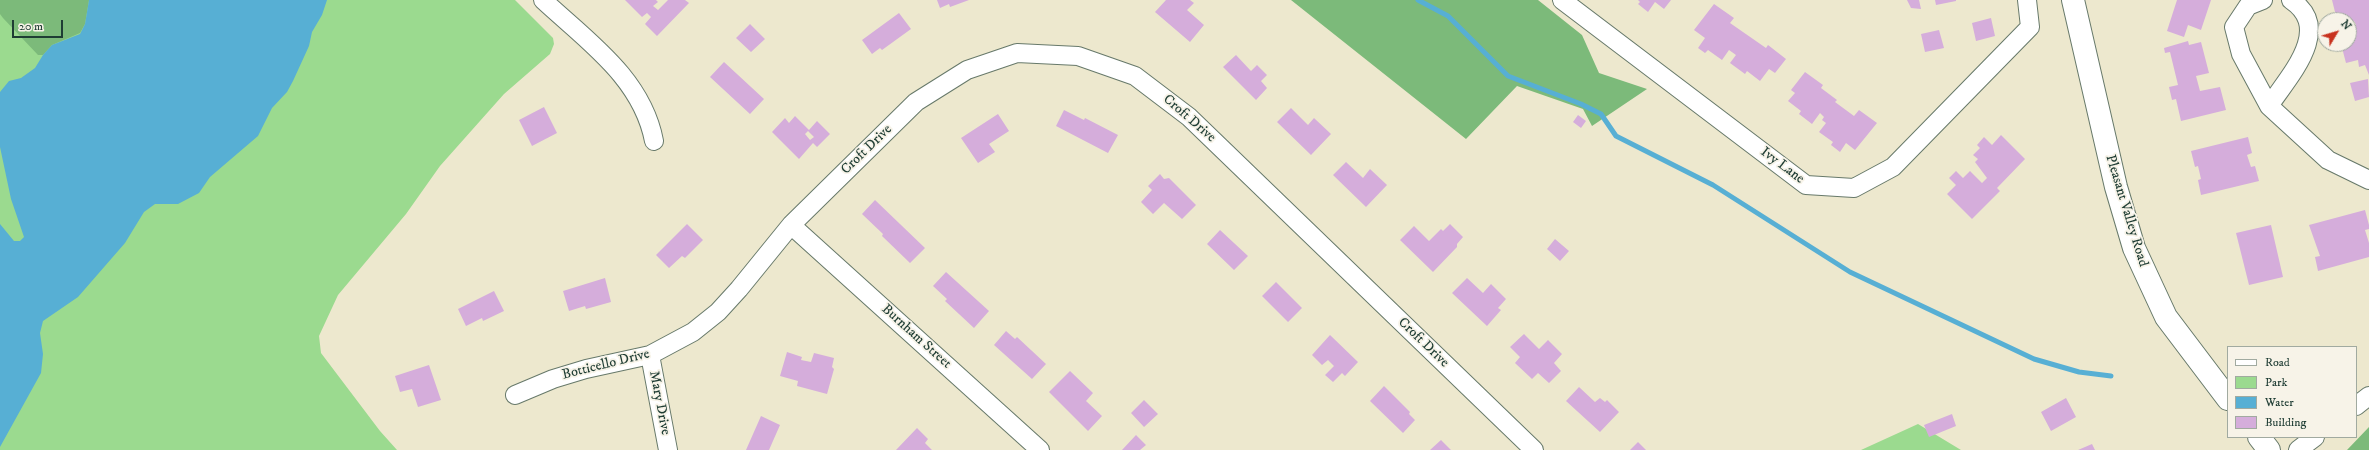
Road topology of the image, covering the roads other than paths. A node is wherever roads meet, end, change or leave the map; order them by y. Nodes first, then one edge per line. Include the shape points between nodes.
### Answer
1 (543, 0) edge
2 (1562, 0) edge
3 (2027, 0) edge
4 (2073, 0) edge
5 (2263, 0) edge
6 (2291, 0) edge
7 (2269, 106) junction
8 (654, 141) dead end
9 (2369, 180) edge
10 (791, 225) junction
11 (650, 355) junction
12 (515, 395) dead end
13 (2369, 396) edge
14 (2227, 398) edge
15 (2357, 405) edge
16 (2259, 438) edge
17 (2314, 438) edge
18 (668, 450) edge
19 (1040, 450) edge
20 (1534, 450) edge
21 (2269, 450) edge
22 (2298, 450) edge

1 - 8 street via 625,77 642,102
2 - 3 street, Ivy Lane via 1806,185 1854,188 1893,167 2030,27
4 - 14 main road, Pleasant Valley Road via 2116,187 2134,248 2166,317
5 - 7 street via 2248,6 2234,27 2241,54
6 - 7 street via 2306,13 2310,32 2305,53
7 - 9 street via 2328,160
10 - 11 street, Botticello Drive via 718,312 694,332
10 - 19 street, Burnham Street
10 - 20 street, Croft Drive via 916,102 966,70 1017,53 1078,56 1135,76 1189,117
11 - 12 street, Botticello Drive via 586,369
11 - 18 street, Mary Drive
13 - 15 street
16 - 21 main road
17 - 22 street

